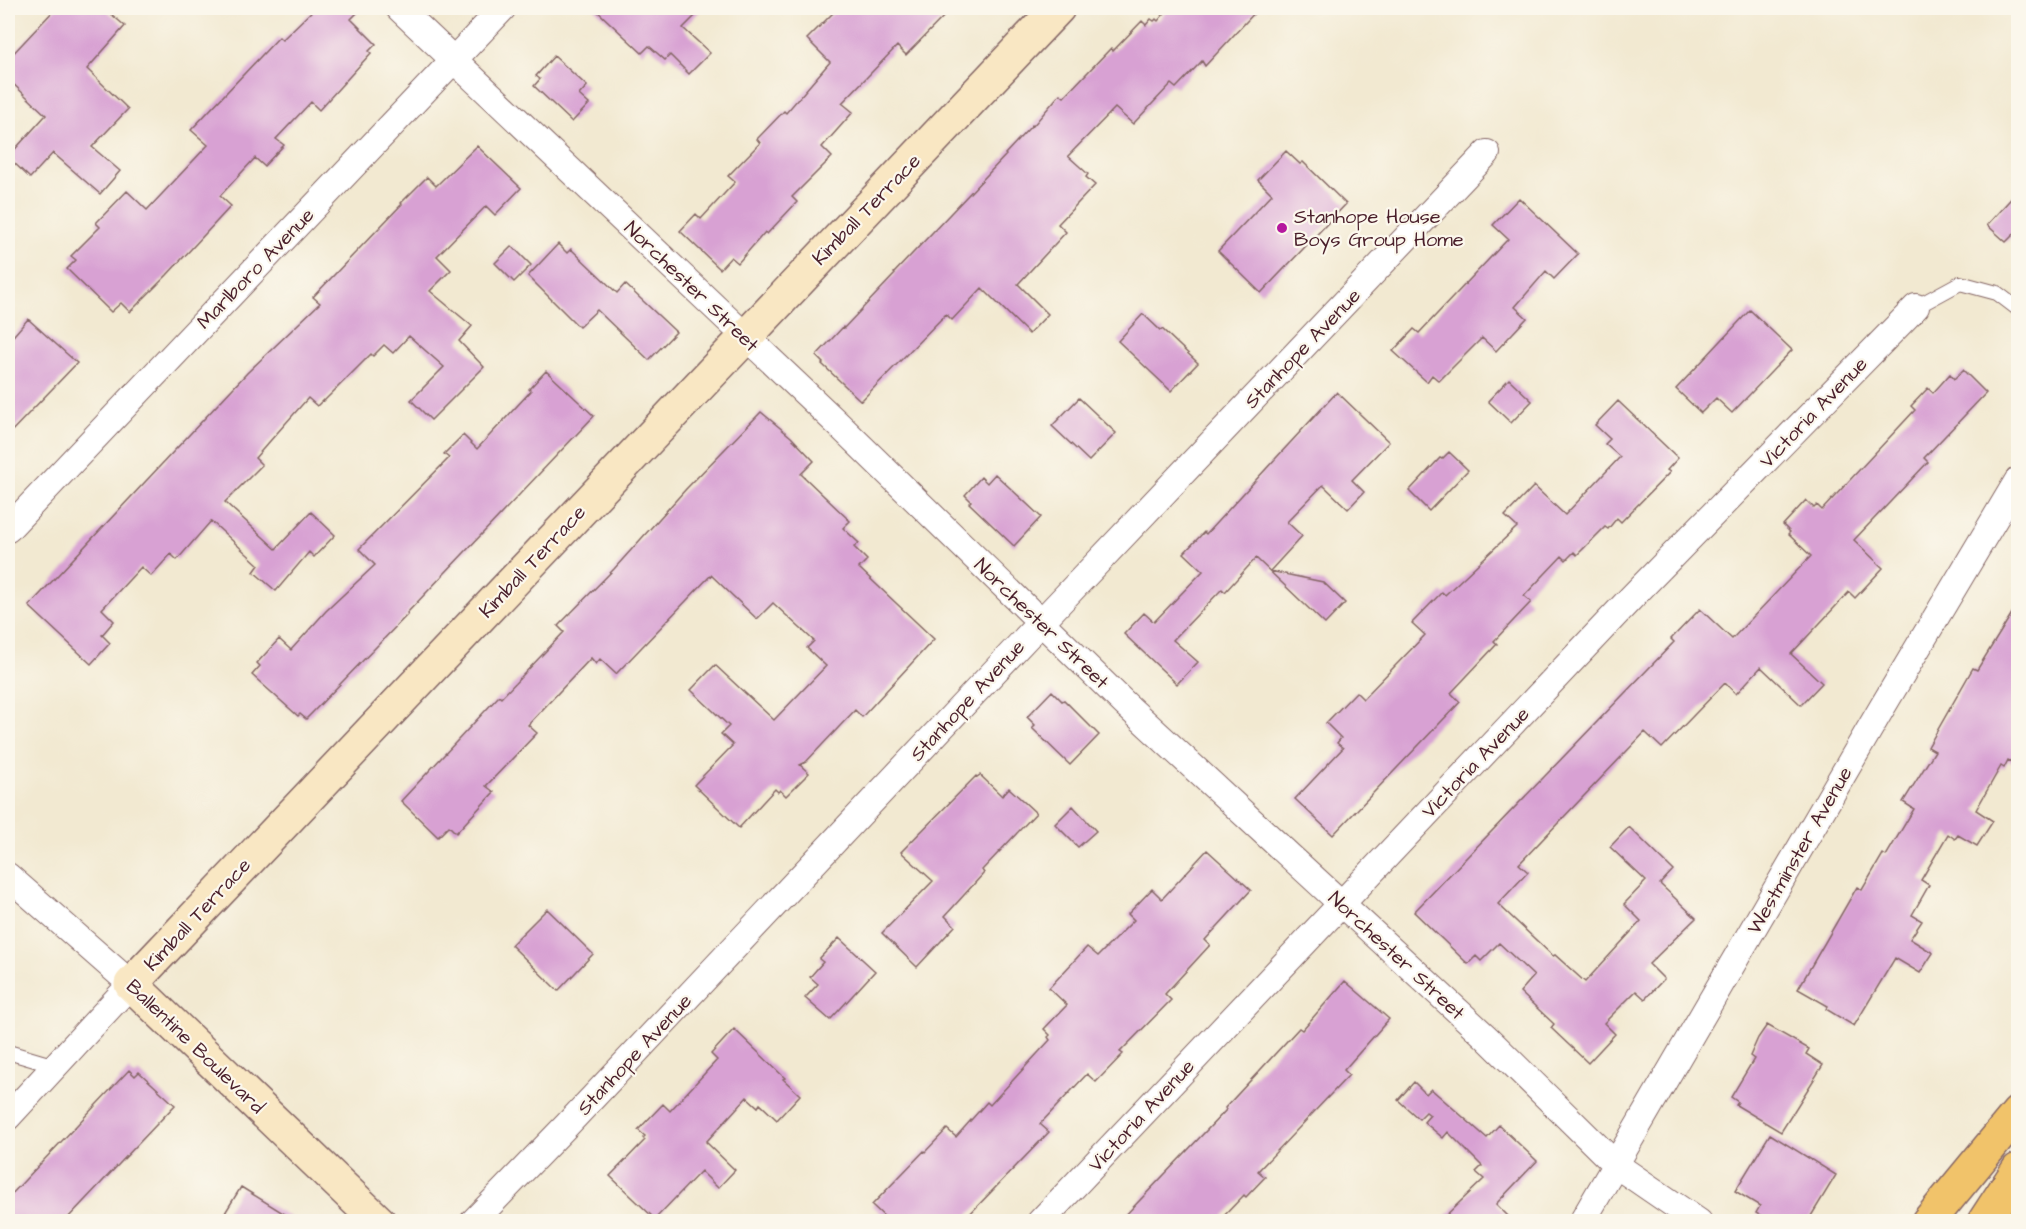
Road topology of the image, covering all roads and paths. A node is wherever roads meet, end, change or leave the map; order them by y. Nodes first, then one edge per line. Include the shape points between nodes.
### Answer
1 (399, 8) edge
2 (503, 8) edge
3 (1058, 8) edge
4 (454, 59) junction
5 (1487, 153) dead end
6 (1916, 307) joint
7 (2019, 309) edge
8 (744, 337) junction
9 (2019, 480) edge
10 (8, 529) edge
11 (1042, 621) junction
12 (8, 876) edge
13 (1341, 902) junction
14 (131, 984) junction
15 (8, 1052) edge
16 (55, 1066) junction
17 (2019, 1113) edge
18 (8, 1117) edge
19 (1616, 1165) junction
20 (2019, 1170) edge
21 (379, 1221) edge
22 (473, 1221) edge
23 (1040, 1221) edge
24 (1582, 1221) edge
25 (1699, 1221) edge
26 (1928, 1221) edge
27 (1984, 1221) edge

1 - 4 street, Norchester Street
2 - 4 street, Marlboro Avenue
3 - 8 street, Kimball Terrace
4 - 8 street, Norchester Street
4 - 10 street, Marlboro Avenue
5 - 11 street, Stanhope Avenue
6 - 7 lane via 1960,283 1997,292
6 - 13 street, Victoria Avenue
8 - 11 street, Norchester Street
8 - 14 street, Kimball Terrace
9 - 19 street, Westminster Avenue
11 - 13 street, Norchester Street via 1125,704
11 - 22 street, Stanhope Avenue
12 - 14 street, Ballentine Boulevard
13 - 19 street, Norchester Street
13 - 23 street, Victoria Avenue
14 - 16 street, Kimball Terrace
14 - 21 street, Ballentine Boulevard
15 - 16 lane
16 - 18 street, Kimball Terrace
17 - 26 highway
19 - 24 street, Westminster Avenue
19 - 25 street, Norchester Street
20 - 27 highway

